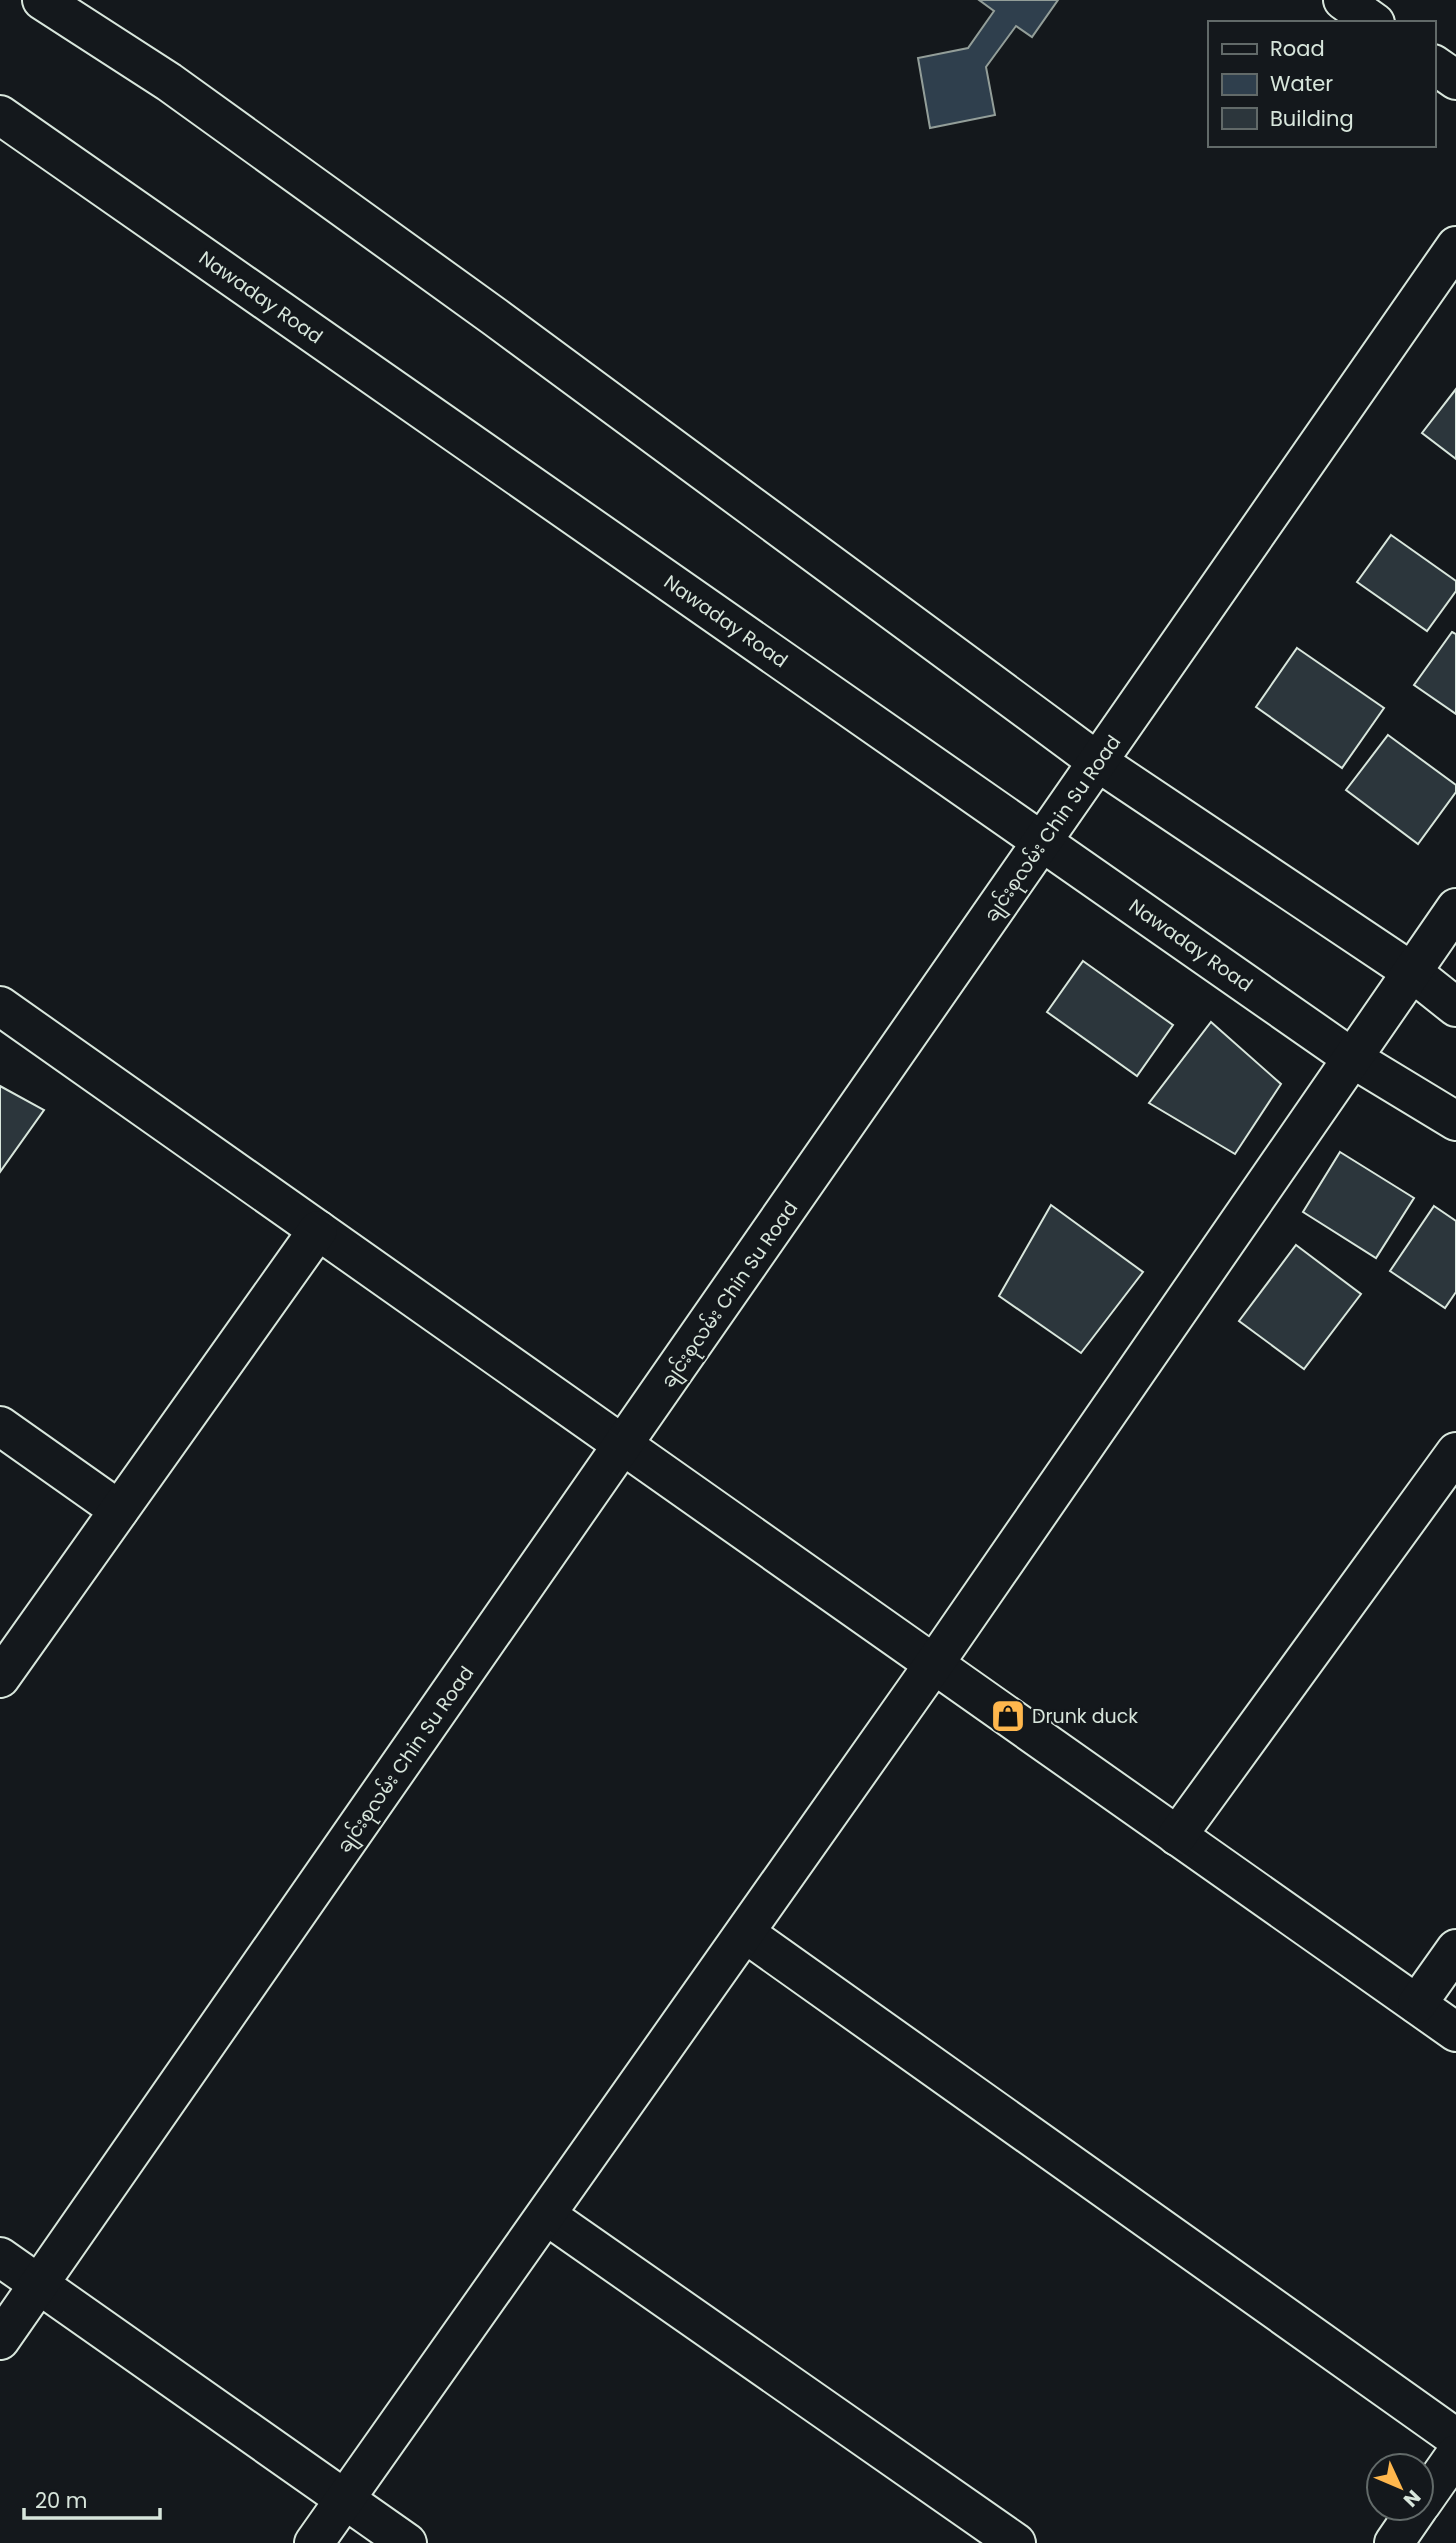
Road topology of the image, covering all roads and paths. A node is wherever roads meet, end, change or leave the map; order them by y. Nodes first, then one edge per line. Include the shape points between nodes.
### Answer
1 (42, 0) edge
2 (1343, 0) edge
3 (1372, 21) edge
4 (1435, 65) edge
5 (1456, 80) edge
6 (0, 115) edge
7 (1456, 246) edge
8 (1098, 762) junction
9 (1043, 841) junction
10 (1456, 908) edge
11 (1412, 972) junction
12 (0, 1006) edge
13 (1456, 1007) edge
14 (1352, 1058) junction
15 (1456, 1121) edge
16 (318, 1230) junction
17 (0, 1426) edge
18 (624, 1445) junction
19 (1456, 1452) edge
20 (119, 1510) junction
21 (934, 1664) junction
22 (0, 1678) edge
23 (1178, 1836) junction
24 (745, 1933) junction
25 (1456, 1949) edge
26 (1417, 2004) junction
27 (1456, 2032) edge
28 (546, 2215) junction
29 (0, 2257) edge
30 (40, 2285) junction
31 (0, 2340) edge
32 (1456, 2438) edge
33 (1456, 2454) edge
34 (1435, 2484) edge
35 (345, 2499) junction
36 (1409, 2522) edge
37 (314, 2543) edge
38 (407, 2543) edge
39 (1016, 2543) edge
40 (1394, 2543) edge

1 - 8 street via 203,106
2 - 3 street
4 - 5 street
6 - 9 street, Nawaday Road
7 - 8 street, ချင်းစုလမ်း Chin Su Road
8 - 9 street, ချင်းစုလမ်း Chin Su Road
8 - 11 street
9 - 14 street, Nawaday Road
9 - 18 street, ချင်းစုလမ်း Chin Su Road
10 - 11 street
11 - 13 street
11 - 14 street
12 - 16 street
14 - 15 street, Nawaday Road
14 - 21 street
16 - 18 street
16 - 20 street
17 - 20 street
18 - 21 street
18 - 30 street, ချင်းစုလမ်း Chin Su Road
19 - 23 street
20 - 22 street
21 - 23 street
21 - 24 street
23 - 26 street
24 - 28 street
24 - 32 street
25 - 26 street
26 - 27 street
28 - 35 street
28 - 39 street
29 - 30 street
30 - 31 street, ချင်းစုလမ်း Chin Su Road
30 - 35 street
33 - 34 street
35 - 37 street
35 - 38 street
36 - 40 street

